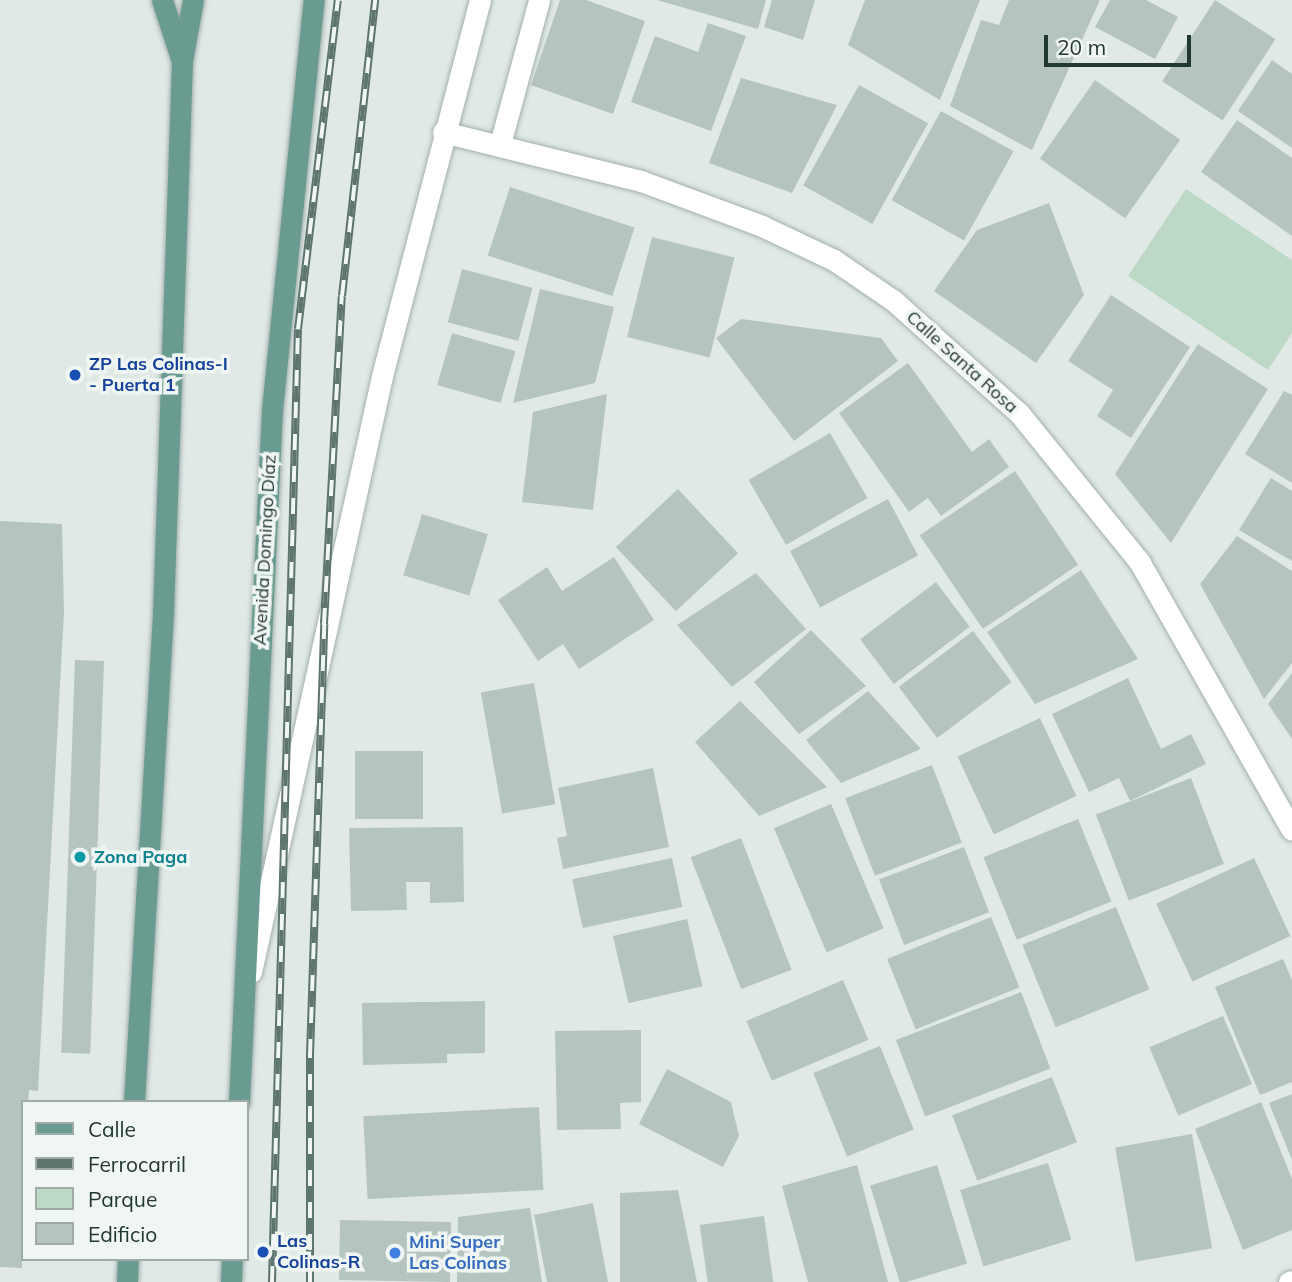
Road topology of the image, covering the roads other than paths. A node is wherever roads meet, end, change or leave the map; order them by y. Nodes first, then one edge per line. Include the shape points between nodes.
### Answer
1 (162, 0) edge
2 (193, 0) edge
3 (314, 0) edge
4 (480, 0) edge
5 (539, 0) edge
6 (183, 61) junction
7 (443, 132) junction
8 (500, 144) junction
9 (1292, 830) edge
10 (244, 1001) junction
11 (134, 1100) edge
12 (239, 1100) edge
13 (128, 1261) edge
14 (232, 1261) edge
15 (127, 1282) edge
16 (231, 1282) edge

1 - 6 main road
2 - 6 main road
3 - 10 main road, Avenida Domingo Díaz via 272,411
4 - 7 street
5 - 8 street
6 - 11 main road via 163,614
7 - 8 street, Calle Santa Rosa
7 - 10 street via 382,376
8 - 9 street, Calle Santa Rosa via 641,181 762,226 834,260 894,301 1019,413 1139,561
10 - 12 main road, Avenida Domingo Díaz
13 - 15 main road
14 - 16 main road

